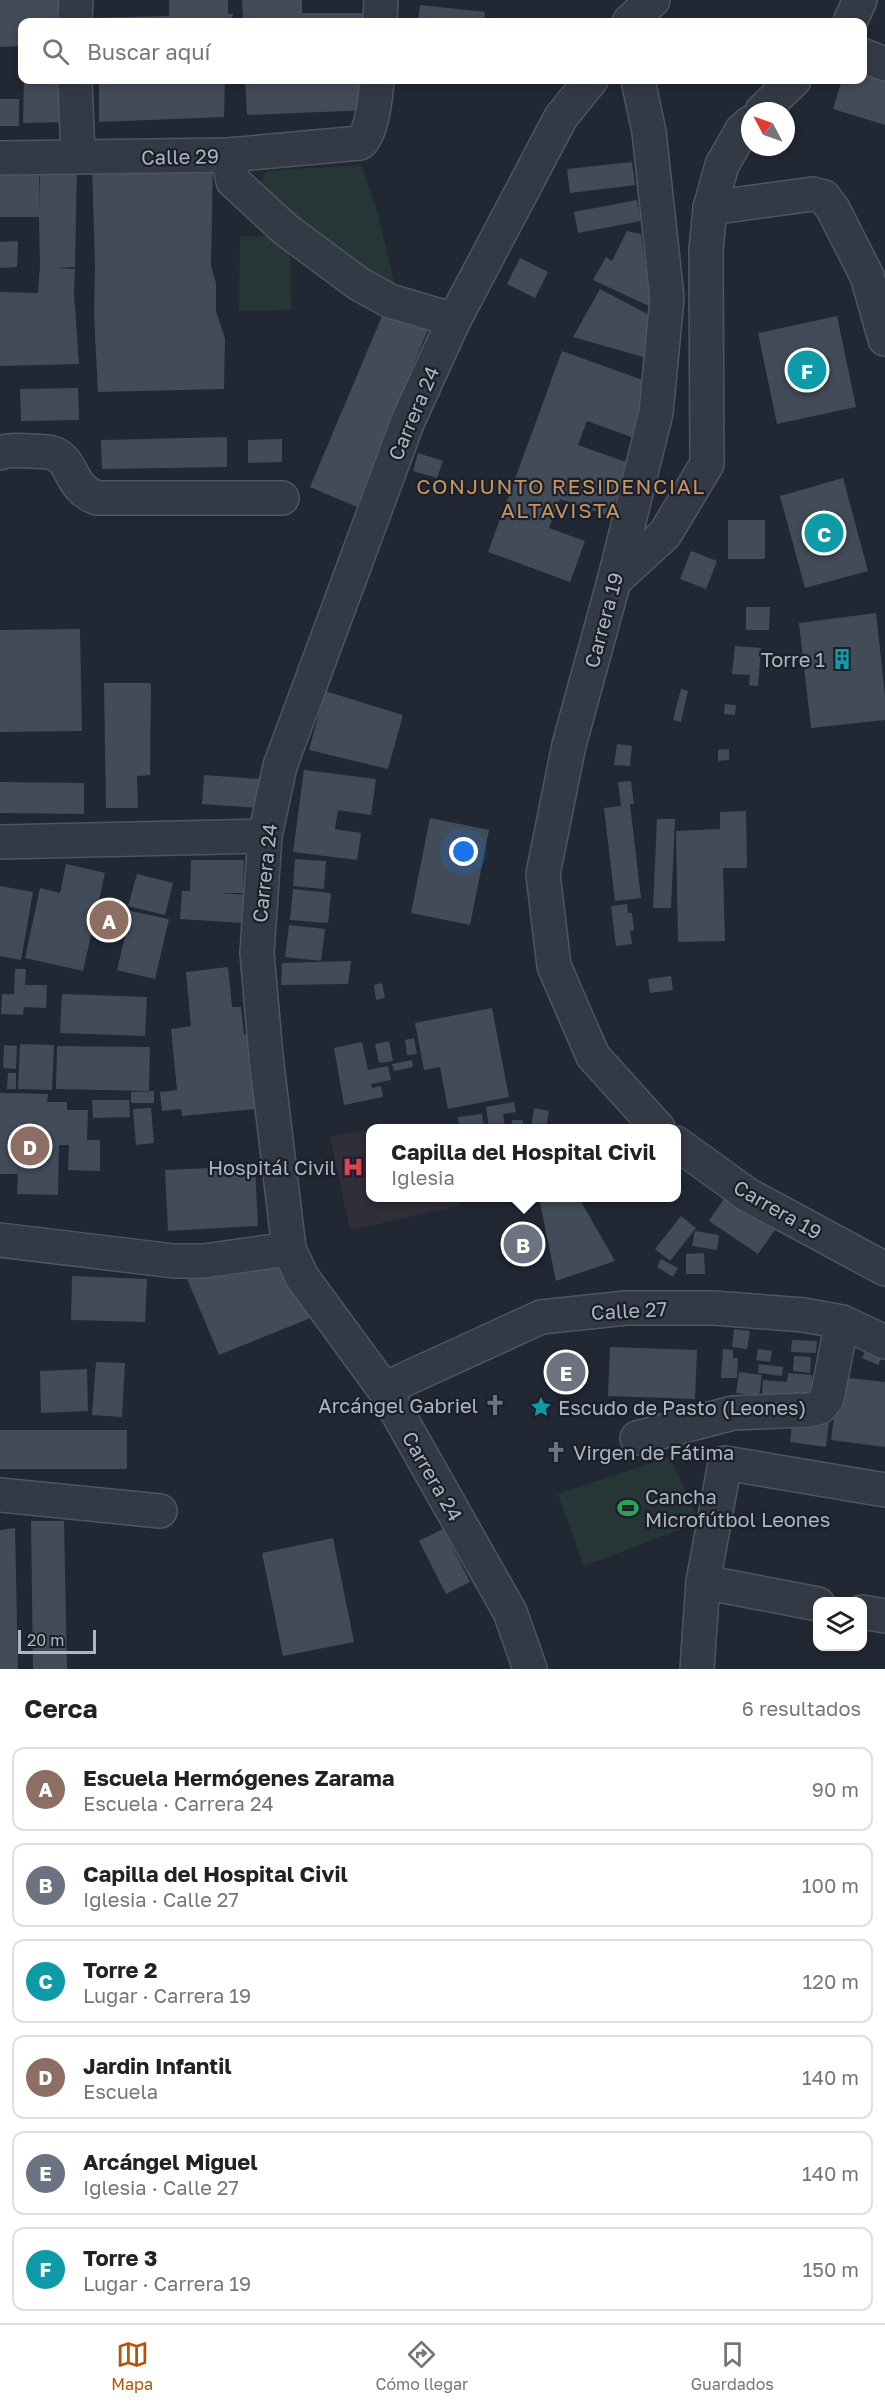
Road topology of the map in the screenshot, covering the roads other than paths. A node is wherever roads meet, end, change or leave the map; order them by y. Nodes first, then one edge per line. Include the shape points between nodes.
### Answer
1 (76, 0) edge
2 (381, 0) edge
3 (616, 0) edge
4 (653, 0) edge
5 (860, 0) edge
6 (75, 18) edge
7 (380, 18) edge
8 (625, 18) edge
9 (632, 18) edge
10 (852, 18) edge
11 (867, 57) edge
12 (885, 64) edge
13 (75, 84) edge
14 (377, 84) edge
15 (588, 84) edge
16 (639, 84) edge
17 (790, 84) edge
18 (771, 102) edge
19 (741, 132) edge
20 (228, 155) junction
21 (78, 157) junction
22 (0, 158) edge
23 (710, 208) junction
24 (454, 320) junction
25 (885, 339) edge
26 (0, 453) edge
27 (282, 498) dead end
28 (614, 580) junction
29 (265, 836) junction
30 (0, 842) edge
31 (654, 1124) edge
32 (681, 1147) edge
33 (0, 1240) edge
34 (289, 1249) junction
35 (885, 1269) edge
36 (842, 1322) junction
37 (885, 1342) edge
38 (384, 1389) junction
39 (637, 1438) dead end
40 (885, 1490) edge
41 (0, 1496) edge
42 (160, 1511) dead end
43 (703, 1582) junction
44 (813, 1603) edge
45 (867, 1613) edge
46 (885, 1616) edge
47 (530, 1669) edge
48 (697, 1669) edge

1 - 6 street
2 - 7 street
3 - 8 street
4 - 9 street
5 - 10 street
11 - 12 street
13 - 21 street
14 - 20 street, Calle 29 via 366,138 360,143
15 - 24 street, Carrera 24 via 561,117
16 - 28 street, Carrera 19 via 649,132 667,298 656,413
17 - 18 street
19 - 23 street via 722,165
20 - 21 street, Calle 29
20 - 24 street via 233,181 285,229 359,284 390,301
21 - 22 street, Calle 29
23 - 25 street via 813,194 824,197 867,276
23 - 28 street via 706,250 707,464 664,534
24 - 29 street, Carrera 24 via 408,421 280,766
26 - 27 street via 52,453 63,459 85,494 97,498
28 - 31 street, Carrera 19 via 569,745 543,874 554,966 593,1056
29 - 30 street
29 - 34 street, Carrera 24 via 257,953
32 - 35 street, Carrera 19 via 748,1195
33 - 34 street via 174,1261 204,1261
34 - 38 street, Carrera 24 via 302,1277
36 - 37 street, Calle 27
36 - 38 street, Calle 27 via 713,1308 626,1308 541,1317
36 - 39 street via 827,1398 820,1407 734,1413
38 - 47 street, Carrera 24 via 510,1612
40 - 43 street via 725,1463
41 - 42 street
43 - 44 street
43 - 48 street
45 - 46 street

